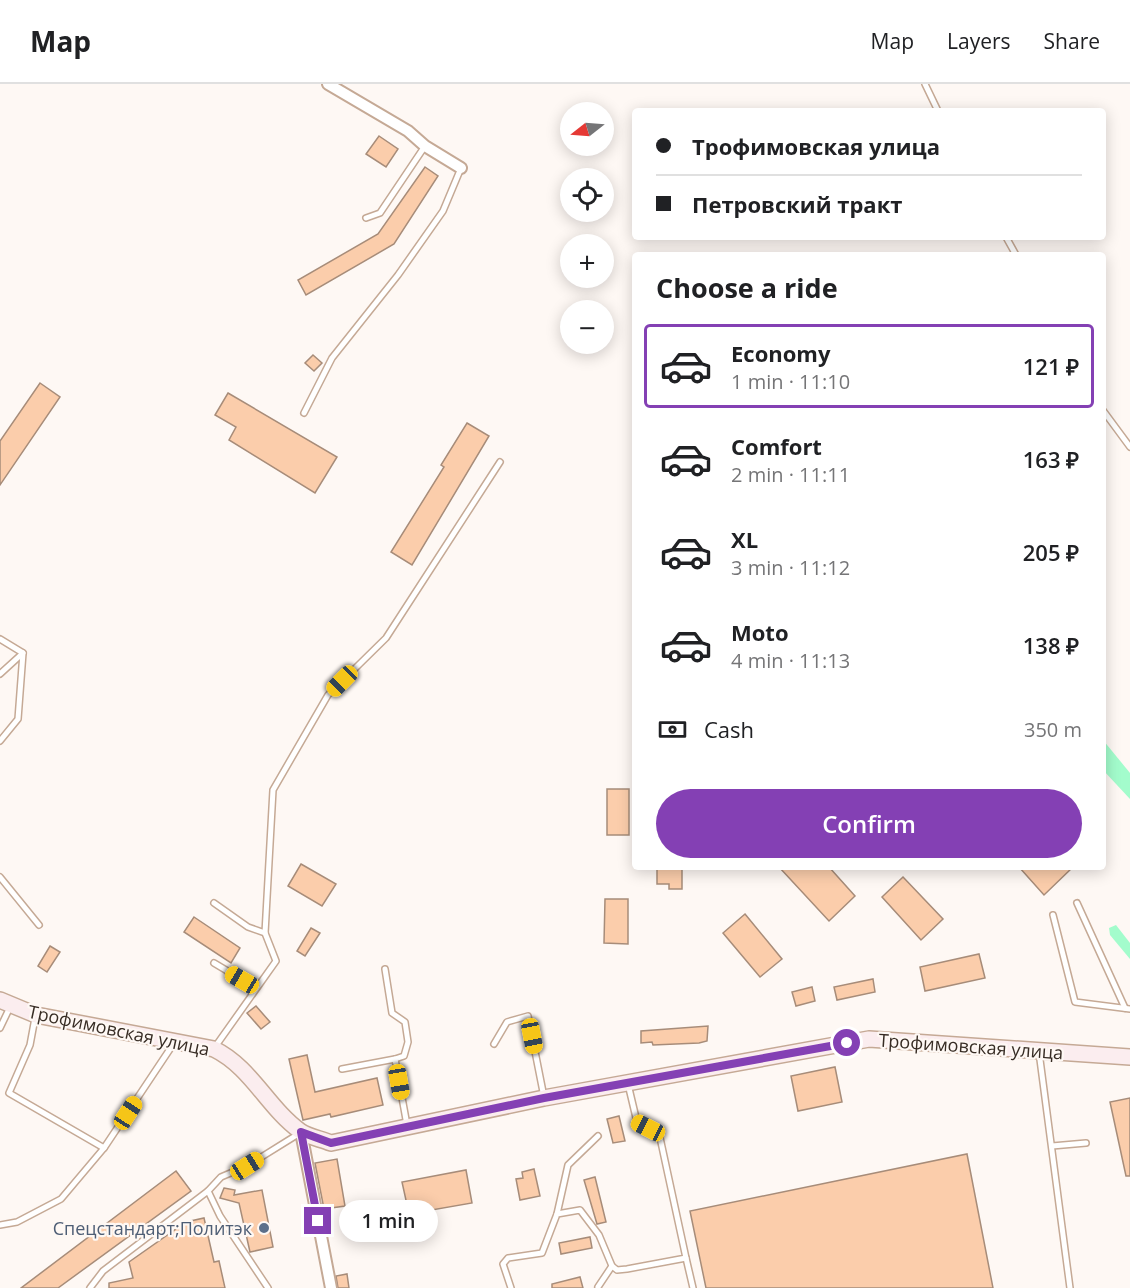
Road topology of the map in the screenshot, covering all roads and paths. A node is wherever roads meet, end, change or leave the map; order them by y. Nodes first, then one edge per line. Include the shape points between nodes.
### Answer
1 (328, 84) edge
2 (925, 84) edge
3 (937, 108) edge
4 (425, 146) junction
5 (461, 168) joint
6 (366, 218) dead end
7 (304, 413) dead end
8 (1106, 414) edge
9 (1130, 447) edge
10 (500, 462) dead end
11 (0, 639) edge
12 (23, 653) junction
13 (0, 674) edge
14 (0, 741) edge
15 (0, 877) edge
16 (214, 903) dead end
17 (1077, 903) dead end
18 (1053, 915) dead end
19 (39, 925) dead end
20 (265, 933) junction
21 (214, 963) dead end
22 (385, 969) dead end
23 (256, 988) junction
24 (5, 1002) edge
25 (1127, 1009) edge
26 (36, 1015) junction
27 (0, 1028) edge
28 (175, 1041) junction
29 (494, 1044) dead end
30 (214, 1049) junction
31 (1039, 1052) junction
32 (1130, 1056) edge
33 (395, 1059) junction
34 (342, 1069) dead end
35 (628, 1083) junction
36 (544, 1098) junction
37 (408, 1128) junction
38 (301, 1132) junction
39 (598, 1136) dead end
40 (1086, 1143) dead end
41 (1052, 1146) junction
42 (105, 1148) junction
43 (208, 1191) junction
44 (557, 1214) junction
45 (0, 1225) edge
46 (686, 1258) junction
47 (612, 1266) junction
48 (598, 1287) edge
49 (90, 1288) edge
50 (268, 1288) edge
51 (331, 1288) edge
52 (512, 1288) edge
53 (693, 1288) edge
54 (1070, 1288) edge

1 - 4 street via 408,131
2 - 3 lane
4 - 5 street
4 - 6 lane via 380,213
5 - 7 lane via 444,211 332,358
8 - 9 lane
10 - 20 lane via 386,638 328,695 273,790
11 - 12 lane
12 - 13 lane
12 - 14 lane via 18,719
15 - 19 lane
16 - 20 lane via 248,927
17 - 25 lane
18 - 25 lane via 1075,1002
20 - 23 lane via 276,961
21 - 23 lane
22 - 33 lane via 392,1013 405,1022 408,1042 404,1056
23 - 30 lane
24 - 26 street, Трофимовская улица
24 - 27 lane
26 - 28 street, Трофимовская улица
26 - 42 lane via 30,1045 9,1092
28 - 30 street, Трофимовская улица
28 - 42 lane
29 - 36 lane via 507,1022 528,1016
30 - 38 street, Трофимовская улица via 240,1067
31 - 32 street, Трофимовская улица
31 - 35 street, Трофимовская улица via 950,1042 869,1039
31 - 41 lane
33 - 34 lane
33 - 37 lane
35 - 36 street, Трофимовская улица
35 - 46 lane via 637,1122 659,1133
36 - 37 street, Трофимовская улица
37 - 38 street, Трофимовская улица via 331,1143
38 - 43 lane via 247,1166 221,1177
38 - 51 street
39 - 44 lane via 568,1165
40 - 41 lane
41 - 54 lane
42 - 45 lane via 61,1199 17,1222
43 - 49 lane via 103,1271
43 - 50 lane
44 - 47 lane via 579,1210 599,1235
44 - 52 lane via 542,1253 508,1258 503,1264
46 - 47 lane via 627,1269 616,1270
46 - 53 lane
47 - 48 lane

